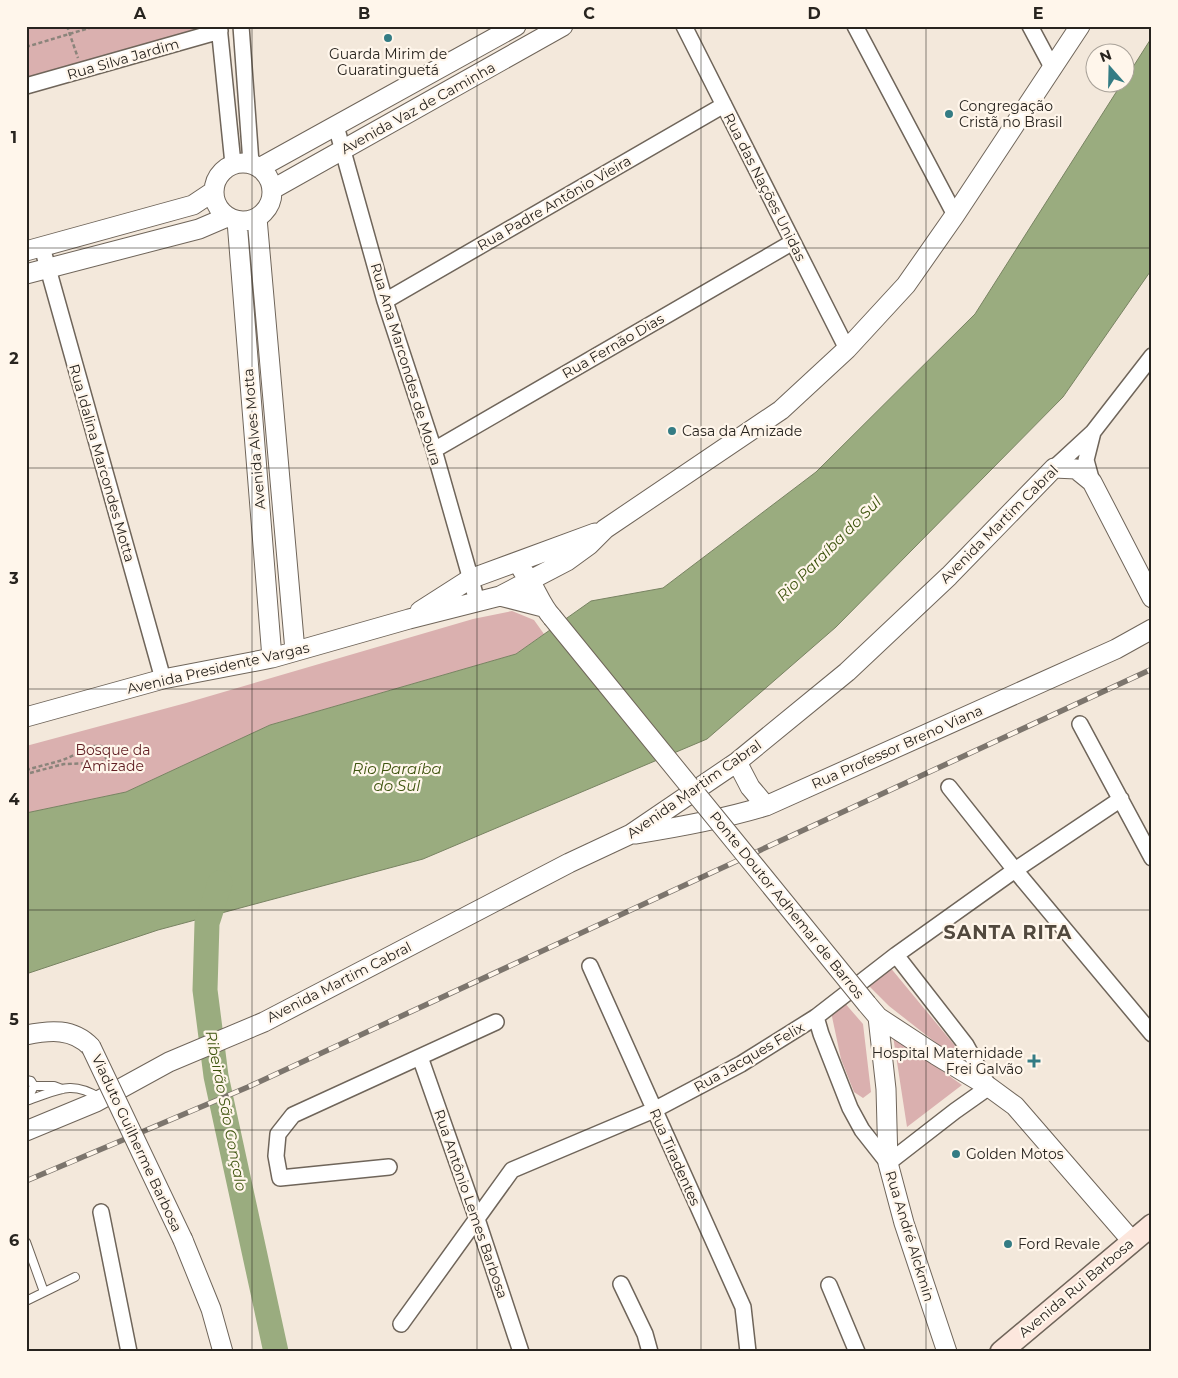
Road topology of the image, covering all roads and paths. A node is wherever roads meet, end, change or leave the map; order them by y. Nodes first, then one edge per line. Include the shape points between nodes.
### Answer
1 (67, 26) edge
2 (96, 26) edge
3 (241, 26) edge
4 (516, 26) edge
5 (563, 26) edge
6 (684, 26) edge
7 (855, 26) edge
8 (1030, 26) edge
9 (1080, 26) edge
10 (220, 29) edge
11 (70, 34) junction
12 (26, 39) edge
13 (27, 47) edge
14 (1053, 69) junction
15 (83, 70) junction
16 (26, 86) edge
17 (724, 104) junction
18 (336, 126) junction
19 (343, 150) junction
20 (248, 165) junction
21 (273, 189) junction
22 (214, 191) junction
23 (954, 215) junction
24 (257, 218) junction
25 (232, 219) junction
26 (793, 242) junction
27 (34, 249) edge
28 (48, 269) junction
29 (26, 274) edge
30 (385, 301) junction
31 (847, 348) junction
32 (1152, 356) edge
33 (1093, 432) junction
34 (254, 433) junction
35 (276, 433) junction
36 (434, 450) junction
37 (1054, 468) junction
38 (1092, 482) junction
39 (605, 529) junction
40 (514, 562) junction
41 (470, 579) junction
42 (530, 579) junction
43 (500, 596) junction
44 (1152, 598) edge
45 (477, 602) junction
46 (548, 612) junction
47 (409, 619) junction
48 (1152, 629) edge
49 (295, 651) junction
50 (272, 658) junction
51 (163, 679) junction
52 (26, 717) edge
53 (1080, 724) dead end
54 (737, 762) junction
55 (26, 770) edge
56 (26, 774) edge
57 (949, 787) dead end
58 (1121, 800) junction
59 (766, 806) junction
60 (632, 834) junction
61 (1152, 858) edge
62 (1015, 870) junction
63 (896, 955) junction
64 (590, 966) dead end
65 (873, 1010) junction
66 (816, 1017) junction
67 (496, 1022) dead end
68 (1152, 1034) edge
69 (26, 1035) edge
70 (420, 1057) junction
71 (26, 1080) edge
72 (34, 1086) junction
73 (990, 1088) junction
74 (62, 1089) junction
75 (26, 1093) edge
76 (101, 1100) junction
77 (26, 1101) edge
78 (654, 1110) junction
79 (26, 1130) edge
80 (888, 1163) junction
81 (389, 1167) dead end
82 (101, 1212) dead end
83 (477, 1219) junction
84 (1152, 1225) edge
85 (1132, 1241) junction
86 (26, 1242) edge
87 (75, 1277) dead end
88 (621, 1284) dead end
89 (829, 1285) dead end
90 (44, 1292) junction
91 (26, 1301) edge
92 (401, 1324) dead end
93 (129, 1352) edge
94 (223, 1352) edge
95 (521, 1352) edge
96 (650, 1352) edge
97 (748, 1352) edge
98 (857, 1352) edge
99 (948, 1352) edge
100 (1001, 1352) edge

1 - 11 path
2 - 11 path
3 - 20 street
4 - 18 street, Avenida Vaz de Caminha
5 - 19 street, Avenida Vaz de Caminha
6 - 17 street, Rua das Nações Unidas
7 - 23 street
8 - 14 street
9 - 14 street, Avenida Presidente Vargas
10 - 15 street, Rua Silva Jardim
10 - 20 street
11 - 13 path
11 - 15 path
12 - 13 path
14 - 23 street, Avenida Presidente Vargas
15 - 16 street, Rua Silva Jardim
17 - 26 street, Rua das Nações Unidas
17 - 30 street, Rua Padre Antônio Vieira
18 - 19 street, Rua Ana Marcondes de Moura
18 - 20 street, Avenida Vaz de Caminha
19 - 21 street, Avenida Vaz de Caminha
19 - 30 street, Rua Ana Marcondes de Moura
20 - 21 street via 268,175
20 - 22 street via 224,169 216,180
21 - 24 street via 272,200
22 - 25 street via 217,206
22 - 27 street via 193,205
23 - 31 street, Avenida Presidente Vargas via 906,285
24 - 25 street via 248,221
24 - 35 street, Avenida Alves Motta
25 - 28 street
25 - 34 street, Avenida Alves Motta
26 - 31 street, Rua das Nações Unidas
26 - 36 street, Rua Fernão Dias
27 - 28 street, Rua Idalina Marcondes Motta
28 - 29 street
28 - 51 street, Rua Idalina Marcondes Motta
30 - 36 street, Rua Ana Marcondes de Moura
31 - 39 street, Avenida Presidente Vargas via 781,410
32 - 33 street, Avenida Martim Cabral
33 - 37 street, Avenida Martim Cabral
33 - 38 street via 1086,460
34 - 35 street
34 - 50 street, Avenida Alves Motta
35 - 49 street, Avenida Alves Motta
36 - 41 street, Rua Ana Marcondes de Moura
37 - 38 street via 1076,469
37 - 54 street, Avenida Martim Cabral via 949,576 847,672
38 - 44 street
39 - 40 street, Avenida Presidente Vargas
39 - 42 street, Avenida Presidente Vargas via 567,561
40 - 41 street, Avenida Presidente Vargas
40 - 42 street, Ponte Doutor Adhemar de Barros
41 - 45 street, Rua Ana Marcondes de Moura
41 - 47 street, Avenida Presidente Vargas
42 - 43 street, Avenida Presidente Vargas
42 - 46 street, Ponte Doutor Adhemar de Barros
43 - 45 street, Avenida Presidente Vargas
43 - 46 street
45 - 47 street, Avenida Presidente Vargas
46 - 65 street, Ponte Doutor Adhemar de Barros, bridge
47 - 49 street, Avenida Presidente Vargas
48 - 59 street, Rua Professor Breno Viana via 1116,649
49 - 50 street, Avenida Presidente Vargas
50 - 51 street, Avenida Presidente Vargas
51 - 52 street, Avenida Presidente Vargas
53 - 58 street
54 - 59 street via 750,787
54 - 60 street, Avenida Martim Cabral
55 - 56 path via 63,760 94,746 106,750 106,758 101,763 64,764
57 - 62 street
58 - 61 street
58 - 62 street, Rua Jacques Felix
59 - 60 street, Rua Professor Breno Viana via 691,825
60 - 76 street, Avenida Martim Cabral via 569,863 264,1022 169,1062
62 - 63 street, Rua Jacques Felix
62 - 68 street
63 - 66 street, Rua Jacques Felix
63 - 73 street via 966,1045
64 - 78 street, Rua Tiradentes
65 - 73 street, Ponte Doutor Adhemar de Barros
65 - 80 street via 886,1089
66 - 78 street, Rua Jacques Felix via 742,1064
66 - 80 street, Rua André Alckmin via 850,1108 862,1130
67 - 70 street
69 - 94 street, Viaduto Guilherme Barbosa, bridge via 45,1031 73,1034 91,1047 183,1240 211,1309
70 - 81 street via 293,1115 278,1134 276,1156 280,1178
70 - 83 street, Rua Antônio Lemes Barbosa
71 - 72 lane
72 - 74 lane
72 - 75 lane via 31,1092
73 - 80 street via 955,1110
73 - 85 street, Ponte Doutor Adhemar de Barros via 1015,1106
74 - 76 lane via 86,1090
74 - 77 lane
76 - 79 street, Avenida Martim Cabral
78 - 83 street, Rua Jacques Felix via 512,1170
78 - 97 street, Rua Tiradentes via 743,1307
80 - 99 street, Rua André Alckmin via 904,1223
82 - 93 street
83 - 92 street, Rua Jacques Felix
83 - 95 street, Rua Antônio Lemes Barbosa
84 - 85 main road, Avenida Rui Barbosa
85 - 100 main road, Avenida Rui Barbosa
86 - 90 lane
87 - 90 lane
88 - 96 street
89 - 98 street
90 - 91 lane

